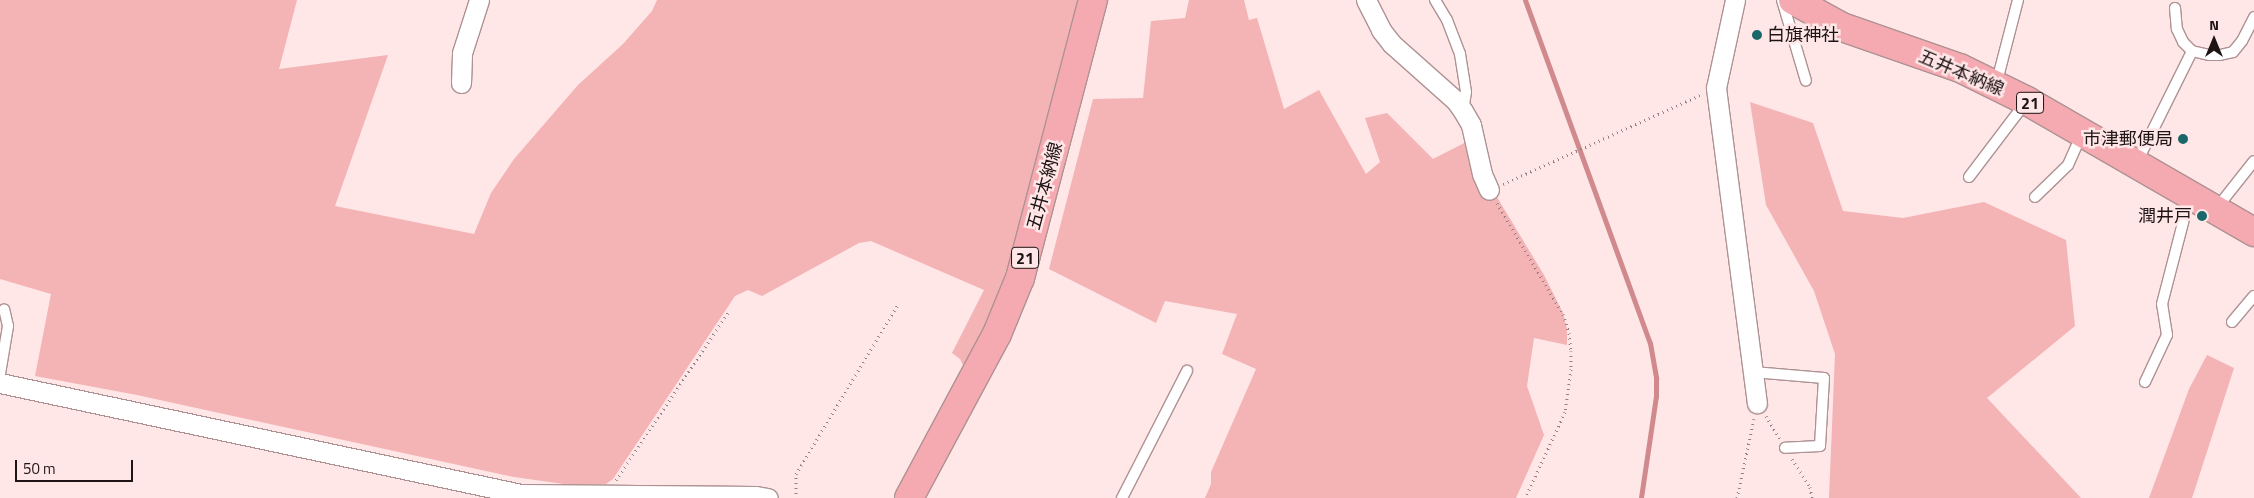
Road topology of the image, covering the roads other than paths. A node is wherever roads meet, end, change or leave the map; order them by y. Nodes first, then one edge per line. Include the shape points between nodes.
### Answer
1 (479, 0) edge
2 (1093, 0) edge
3 (1366, 0) edge
4 (1435, 0) edge
5 (1735, 0) edge
6 (1782, 0) edge
7 (1793, 0) edge
8 (2018, 0) edge
9 (2175, 8) dead end
10 (2254, 17) edge
11 (2192, 51) junction
12 (1806, 81) dead end
13 (461, 83) dead end
14 (1996, 86) junction
15 (2027, 101) junction
16 (1462, 111) junction
17 (2083, 132) junction
18 (2254, 161) edge
19 (2135, 165) junction
20 (1968, 177) dead end
21 (1489, 190) road end
22 (2190, 195) junction
23 (2035, 196) dead end
24 (2215, 210) junction
25 (2254, 232) edge
26 (2254, 296) edge
27 (4, 309) dead end
28 (2232, 322) dead end
29 (1187, 371) dead end
30 (1753, 372) junction
31 (0, 374) edge
32 (2145, 382) dead end
33 (0, 383) edge
34 (1757, 403) road end
35 (1785, 448) dead end
36 (768, 498) edge
37 (909, 498) edge
38 (1122, 498) edge

1 - 13 street via 462,52
2 - 37 main road, 五井本納線 / 21 via 1020,278 997,334
3 - 16 street via 1392,44 1456,101
4 - 16 lane via 1460,54 1466,92
5 - 30 street via 1716,88
6 - 12 lane
7 - 14 main road, 五井本納線 / 21 via 1842,27 1960,68
8 - 14 lane
9 - 11 lane via 2177,29
10 - 11 lane via 2233,52 2220,55
11 - 19 lane
14 - 15 main road, 五井本納線 / 21
15 - 17 main road, 五井本納線 / 21
15 - 20 lane
16 - 21 street via 1471,126
17 - 19 main road, 五井本納線 / 21
17 - 23 lane via 2068,166
18 - 24 lane
19 - 22 main road, 五井本納線 / 21
22 - 24 main road, 五井本納線 / 21
22 - 32 lane via 2162,304 2167,334
24 - 25 main road, 五井本納線 / 21
26 - 28 lane
27 - 31 lane via 8,326
29 - 38 lane
30 - 34 street
30 - 35 lane via 1824,378 1820,446
33 - 36 street via 521,494

